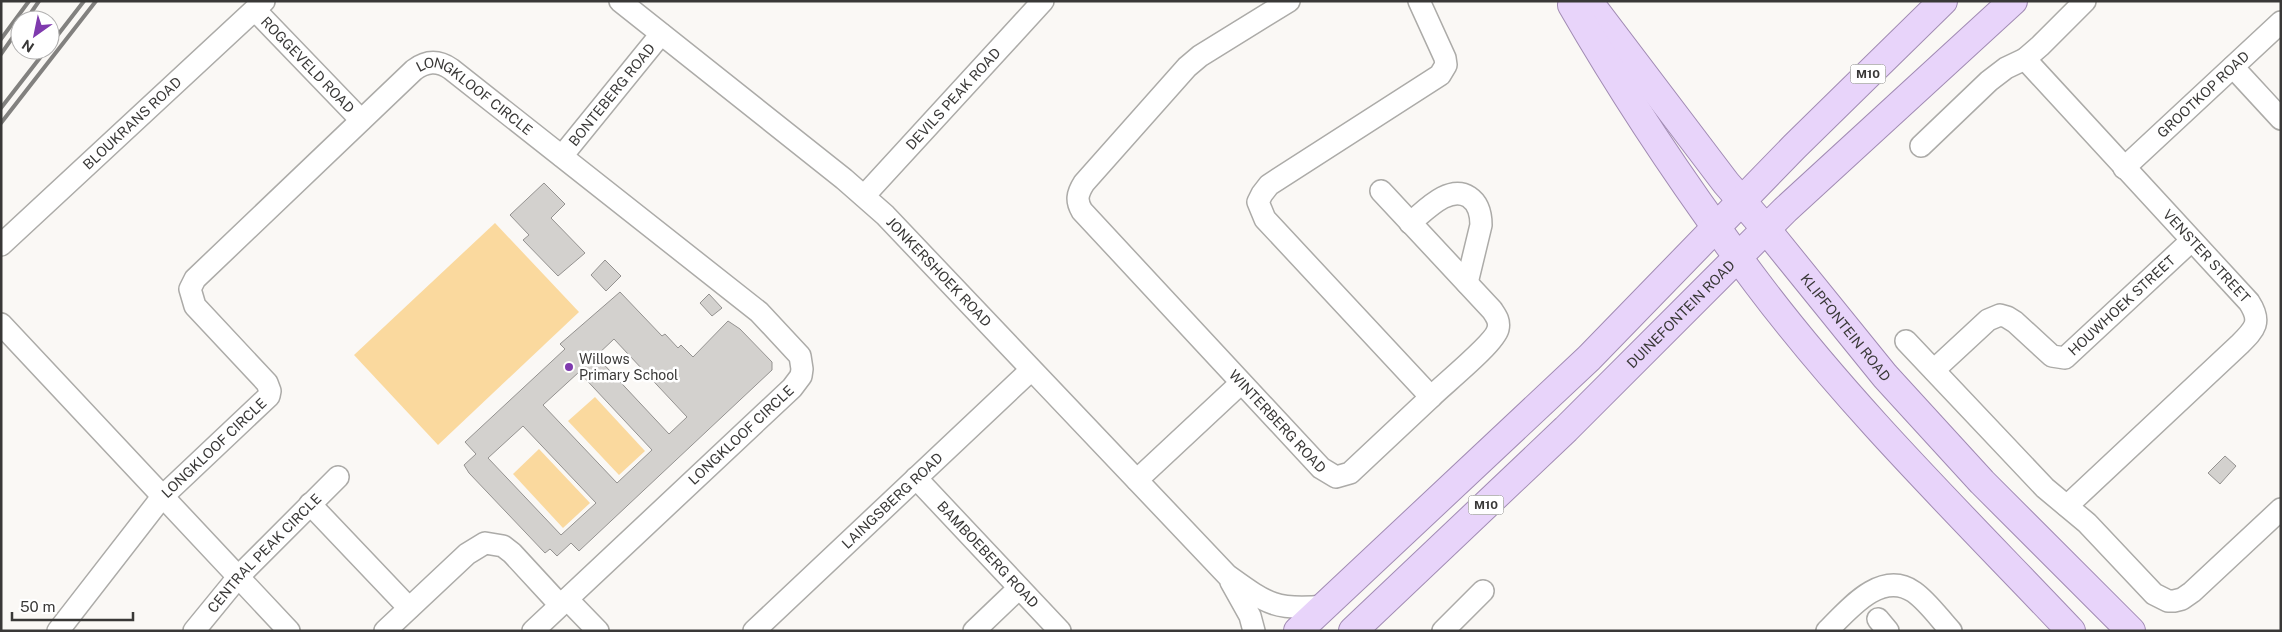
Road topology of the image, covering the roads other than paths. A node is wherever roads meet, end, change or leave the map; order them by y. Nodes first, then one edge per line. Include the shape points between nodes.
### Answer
1 (620, 1) edge
2 (1043, 1) edge
3 (1289, 1) edge
4 (1419, 1) edge
5 (1570, 1) edge
6 (1588, 1) edge
7 (1943, 1) edge
8 (2013, 1) edge
9 (2084, 1) edge
10 (259, 5) edge
11 (2281, 22) edge
12 (661, 34) junction
13 (2025, 59) junction
14 (2233, 68) junction
15 (2281, 119) edge
16 (361, 120) junction
17 (1920, 146) dead end
18 (562, 156) junction
19 (2124, 168) junction
20 (1381, 191) dead end
21 (864, 196) junction
22 (1742, 203) junction
23 (1410, 223) junction
24 (1717, 228) junction
25 (1766, 229) junction
26 (2191, 241) junction
27 (1, 245) edge
28 (1739, 258) junction
29 (1467, 283) junction
30 (1, 324) edge
31 (1906, 341) dead end
32 (1031, 370) junction
33 (1934, 370) junction
34 (1240, 383) junction
35 (1431, 397) junction
36 (338, 478) dead end
37 (916, 478) junction
38 (1137, 480) junction
39 (162, 497) junction
40 (310, 504) junction
41 (2067, 506) junction
42 (2281, 509) edge
43 (1227, 575) junction
44 (239, 576) junction
45 (1019, 588) junction
46 (1483, 591) dead end
47 (563, 602) junction
48 (1324, 606) junction
49 (409, 608) junction
50 (58, 631) edge
51 (194, 631) edge
52 (289, 631) edge
53 (385, 631) edge
54 (533, 631) edge
55 (598, 631) edge
56 (754, 631) edge
57 (974, 631) edge
58 (1060, 631) edge
59 (1254, 631) edge
60 (1298, 631) edge
61 (1353, 631) edge
62 (1443, 631) edge
63 (1827, 631) edge
64 (1951, 631) edge
65 (2071, 631) edge
66 (2130, 631) edge

1 - 12 street, JONKERSHOEK ROAD
2 - 21 street, DEVILS PEAK ROAD
3 - 34 street, WINTERBERG ROAD via 1187,67 1084,183 1078,197 1082,211
4 - 35 street via 1445,58 1446,65 1440,75 1269,185 1258,202 1265,219
5 - 24 main road via 1631,105
6 - 22 main road, KLIPFONTEIN ROAD
7 - 22 main road, M10 via 1787,154
8 - 25 main road, DUINEFONTEIN ROAD / M10
9 - 13 street
10 - 16 street, ROGGEVELD ROAD
10 - 27 street, BLOUKRANS ROAD
11 - 14 street, GROOTKOP ROAD
12 - 18 street, BONTEBERG ROAD
12 - 21 street, JONKERSHOEK ROAD
13 - 17 street via 2006,68 1989,82
13 - 19 street, VENSTER STREET
14 - 15 street
14 - 19 street, GROOTKOP ROAD
16 - 18 street, LONGKLOOF CIRCLE via 419,66 438,62
16 - 39 street, LONGKLOOF CIRCLE via 195,279 190,289 195,306 254,367 270,392 266,400
18 - 47 street, LONGKLOOF CIRCLE via 759,312 800,356 802,369 792,388
19 - 26 street, VENSTER STREET
20 - 23 street
21 - 32 street, JONKERSHOEK ROAD
22 - 24 main road, M10
22 - 25 main road, KLIPFONTEIN ROAD
23 - 29 street
23 - 29 street via 1448,195 1464,194 1471,199 1481,215 1482,225
24 - 28 main road
24 - 48 main road, M10 via 1589,358
25 - 28 main road, DUINEFONTEIN ROAD / M10
25 - 66 main road, KLIPFONTEIN ROAD via 1932,428
26 - 33 street, HOUWHOEK STREET via 2065,358 2052,356 2015,322 2000,315 1988,320
26 - 41 street, VENSTER STREET via 2249,302 2256,317 2253,331
28 - 61 main road, DUINEFONTEIN ROAD / M10 via 1566,430
28 - 65 main road via 1843,387
29 - 35 street, WINTERBERG ROAD via 1492,310 1499,326 1488,343
30 - 39 street
31 - 33 street
32 - 37 street, LAINGSBERG ROAD
32 - 38 street, JONKERSHOEK ROAD
33 - 41 street via 2045,488
34 - 35 street, WINTERBERG ROAD via 1321,468 1336,477 1350,473
34 - 38 street
36 - 40 street, CENTRAL PEAK CIRCLE
37 - 45 street, BAMBOEBERG ROAD
37 - 56 street, LAINGSBERG ROAD
38 - 43 street, JONKERSHOEK ROAD
39 - 44 street
39 - 50 street, LONGKLOOF CIRCLE
40 - 44 street, CENTRAL PEAK CIRCLE
40 - 49 street
41 - 42 street via 2154,594 2168,601 2182,599 2192,592
43 - 48 street, JONKERSHOEK ROAD via 1254,595 1283,608
43 - 59 street, JONKERSHOEK ROAD via 1250,616
44 - 51 street, CENTRAL PEAK CIRCLE
44 - 52 street
45 - 57 street
45 - 58 street, BAMBOEBERG ROAD
46 - 62 street
47 - 49 street via 503,546 485,543 466,554
47 - 54 street, LONGKLOOF CIRCLE
47 - 55 street
48 - 60 main road, M10
49 - 53 street
63 - 64 street via 1866,595 1895,585 1908,588 1919,596

